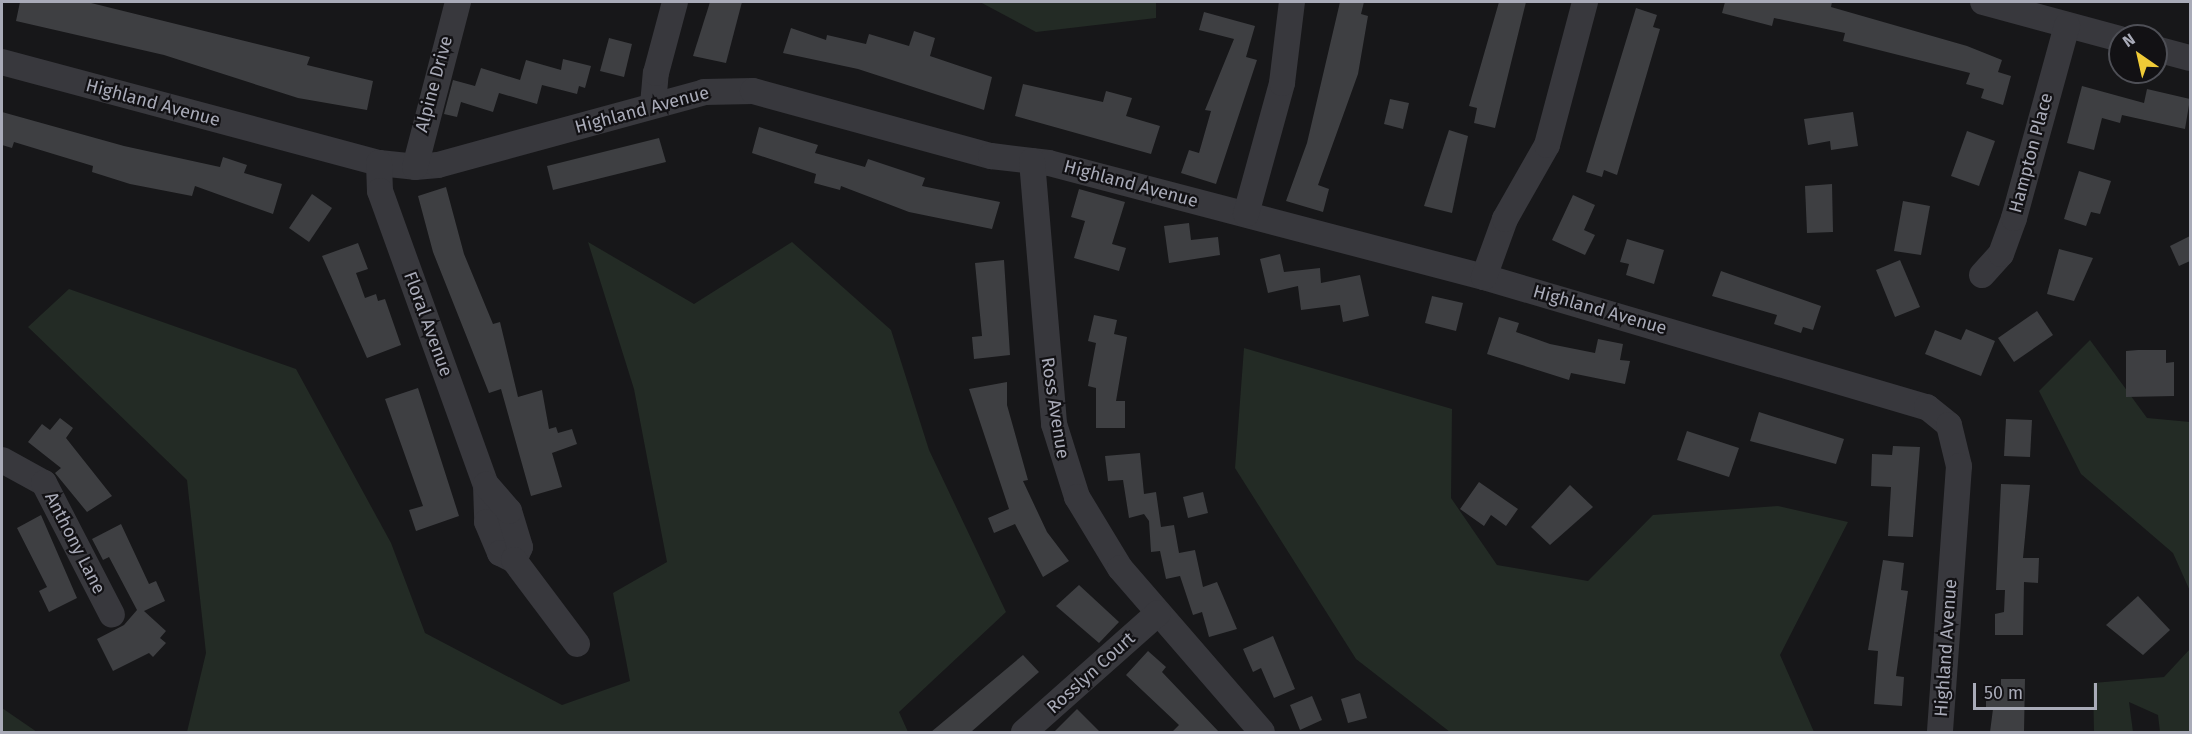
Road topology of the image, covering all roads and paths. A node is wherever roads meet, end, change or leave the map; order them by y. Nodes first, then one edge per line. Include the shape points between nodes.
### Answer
1 (458, 2) edge
2 (675, 2) edge
3 (1292, 2) edge
4 (1586, 2) edge
5 (1983, 2) edge
6 (2067, 25) junction
7 (2108, 36) edge
8 (2168, 52) edge
9 (2190, 58) edge
10 (2, 62) edge
11 (653, 105) junction
12 (1032, 161) junction
13 (379, 163) junction
14 (415, 167) junction
15 (1246, 214) junction
16 (1982, 275) dead end
17 (1484, 276) junction
18 (2, 460) edge
19 (1158, 613) junction
20 (112, 615) dead end
21 (577, 644) dead end
22 (1024, 732) edge
23 (1262, 732) edge
24 (1940, 732) edge

1 - 14 street, Alpine Drive
2 - 11 street via 656,73
3 - 15 street via 1282,82
4 - 17 street via 1547,145 1505,219
5 - 6 street
6 - 7 street
6 - 16 street, Hampton Place via 2014,218 2001,254
8 - 9 street
10 - 13 street, Highland Avenue
11 - 12 street, Highland Avenue via 739,89 991,156
11 - 14 street, Highland Avenue via 438,165
12 - 15 street, Highland Avenue
12 - 19 street, Ross Avenue via 1047,365 1065,468 1096,532
13 - 14 street, Highland Avenue
13 - 21 street, Floral Avenue via 380,192 486,485 487,522 500,553 514,560
15 - 17 street, Highland Avenue
17 - 24 street, Highland Avenue via 1758,356 1943,417 1953,434 1959,466
18 - 20 street, Anthony Lane via 44,483
19 - 22 street, Rosslyn Court
19 - 23 street, Ross Avenue

